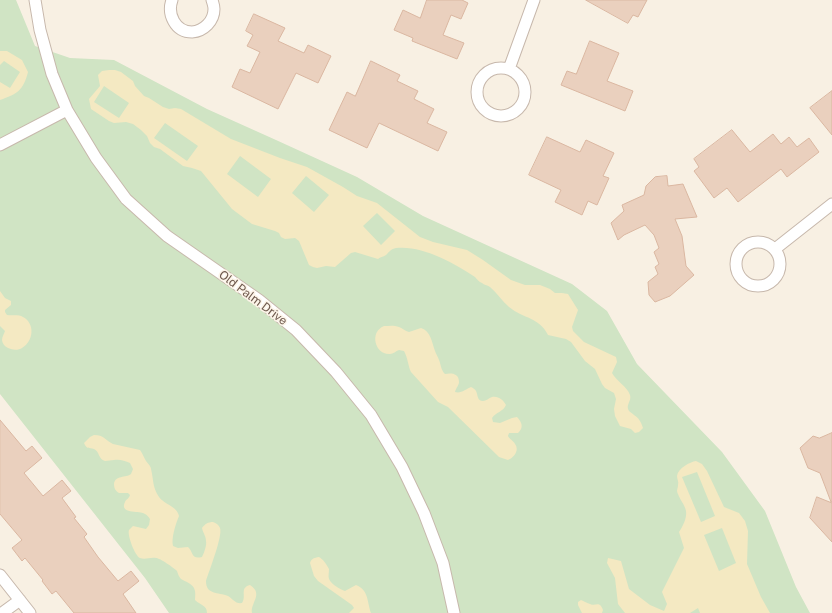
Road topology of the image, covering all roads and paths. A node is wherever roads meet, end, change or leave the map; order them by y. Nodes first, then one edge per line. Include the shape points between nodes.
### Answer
1 (35, 0) edge
2 (172, 0) edge
3 (212, 0) edge
4 (534, 0) edge
5 (510, 69) junction
6 (67, 110) junction
7 (0, 145) edge
8 (832, 204) edge
9 (775, 249) junction
10 (0, 575) edge
11 (20, 600) junction
12 (2, 613) edge
13 (30, 613) edge
14 (454, 613) edge

1 - 6 street, Old Palm Drive via 52,74
2 - 3 street via 172,18 184,30 192,32 201,30 213,18
4 - 5 street
5 - 5 street via 491,69 478,83 478,102 492,115 511,114 519,109 524,100 523,82 518,74
6 - 7 street
6 - 14 street, Old Palm Drive via 96,158 126,199 167,236 259,300 296,330 336,372 371,415 402,467 424,513 443,563
8 - 9 street
9 - 9 street via 760,241 751,242 744,247 736,262 741,278 756,286 773,281 780,265 780,257
10 - 11 street
11 - 12 street
11 - 13 street

